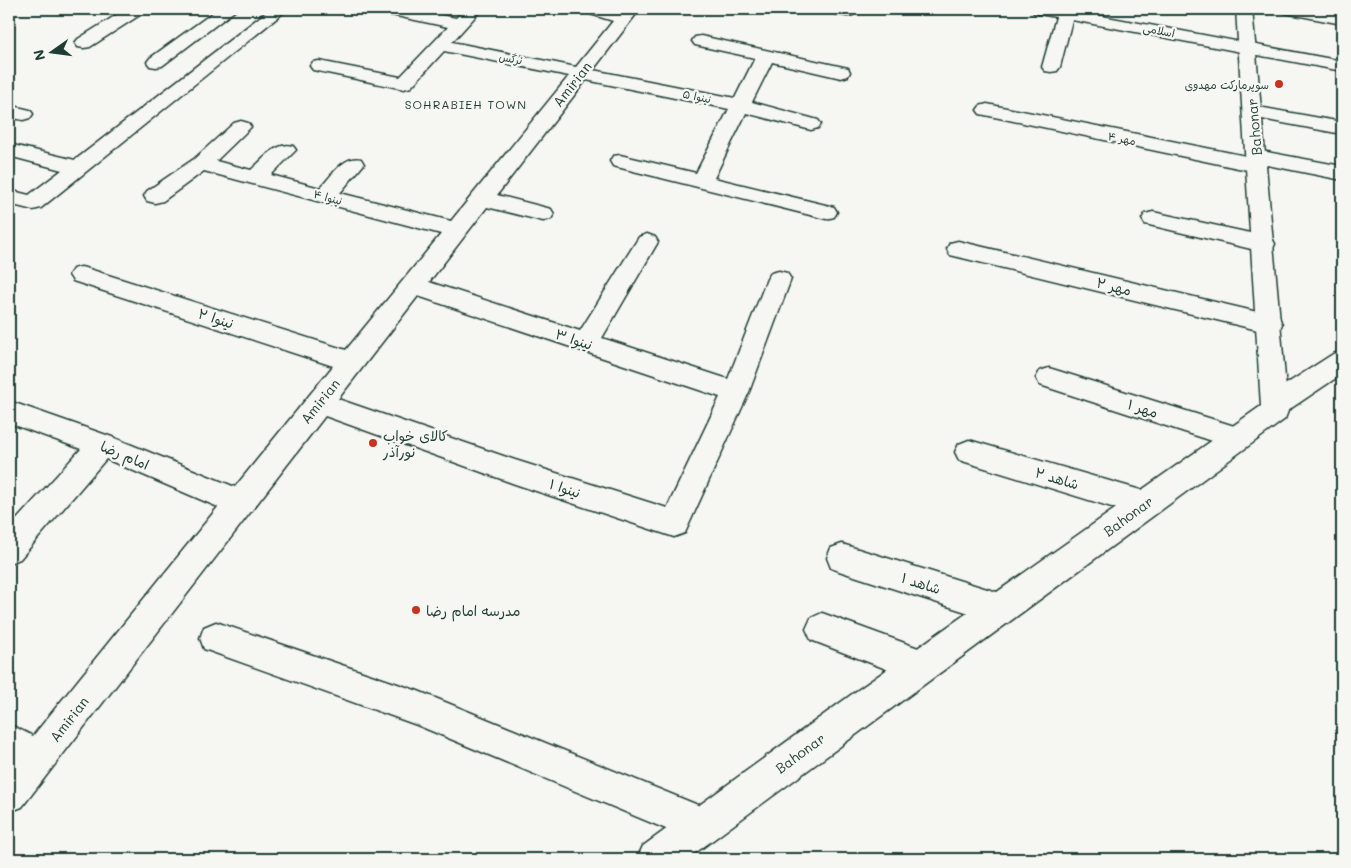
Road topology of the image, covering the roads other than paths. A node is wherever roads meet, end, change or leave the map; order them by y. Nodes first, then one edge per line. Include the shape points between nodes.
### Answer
1 (137, 9) edge
2 (229, 9) edge
3 (280, 9) edge
4 (388, 9) edge
5 (474, 9) edge
6 (1040, 9) edge
7 (1244, 9) edge
8 (1291, 9) edge
9 (1067, 11) edge
10 (588, 12) edge
11 (628, 14) edge
12 (1342, 19) edge
13 (460, 24) junction
14 (701, 41) dead end
15 (84, 43) dead end
16 (440, 44) junction
17 (1248, 47) junction
18 (766, 55) junction
19 (156, 62) dead end
20 (319, 66) dead end
21 (1342, 66) edge
22 (1051, 67) dead end
23 (582, 72) junction
24 (841, 72) dead end
25 (740, 105) junction
26 (987, 110) dead end
27 (1253, 112) junction
28 (811, 124) dead end
29 (241, 127) dead end
30 (1342, 128) edge
31 (9, 150) edge
32 (286, 150) dead end
33 (1256, 160) junction
34 (620, 161) dead end
35 (201, 164) junction
36 (354, 164) dead end
37 (78, 167) junction
38 (1342, 173) edge
39 (255, 178) junction
40 (702, 181) junction
41 (155, 196) dead end
42 (325, 196) junction
43 (9, 197) edge
44 (481, 198) junction
45 (826, 212) dead end
46 (543, 214) dead end
47 (1153, 219) dead end
48 (456, 230) junction
49 (647, 242) dead end
50 (1264, 244) junction
51 (958, 248) dead end
52 (81, 275) dead end
53 (778, 279) dead end
54 (412, 285) junction
55 (1270, 324) junction
56 (586, 343) junction
57 (1342, 360) edge
58 (352, 362) junction
59 (1050, 378) dead end
60 (736, 392) junction
61 (319, 403) junction
62 (1275, 405) junction
63 (9, 412) edge
64 (1237, 438) junction
65 (102, 445) junction
66 (969, 452) dead end
67 (240, 503) junction
68 (1144, 504) junction
69 (9, 549) edge
70 (842, 558) dead end
71 (1000, 608) junction
72 (822, 629) dead end
73 (216, 638) dead end
74 (920, 665) junction
75 (24, 749) edge
76 (9, 794) edge
77 (702, 826) junction
78 (656, 859) edge

1 - 15 street
2 - 19 street
3 - 37 street
4 - 13 street
5 - 13 street
6 - 9 street, اسلامی
7 - 17 street, Bahonar
8 - 12 street
9 - 17 street, اسلامی
9 - 22 street
10 - 11 street
11 - 23 street, Amirian
13 - 16 street
14 - 18 street
16 - 20 street via 404,83
16 - 23 street, نرگس
17 - 21 street, اسلامی
17 - 27 street, Bahonar
18 - 24 street
18 - 25 street
23 - 25 street, نینوا ۵
23 - 44 street, Amirian
25 - 28 street, نینوا ۵
25 - 40 street
26 - 33 street, مهر ۴
27 - 30 street
27 - 33 street, Bahonar
29 - 35 street
31 - 37 street
32 - 39 street
33 - 38 street, مهر ۴
33 - 50 street, Bahonar
34 - 40 street
35 - 39 street, نینوا ۴
35 - 41 street
36 - 42 street
37 - 43 street via 32,203
39 - 42 street, نینوا ۴
40 - 45 street
42 - 48 street, نینوا ۴
44 - 46 street
44 - 48 street, Amirian
47 - 50 street
48 - 54 street, Amirian
49 - 56 street
50 - 55 street, Bahonar
51 - 55 street, مهر ۲
52 - 58 street, نینوا ۲
53 - 60 street
54 - 56 street, نینوا ۳
54 - 58 street, Amirian
55 - 62 street, Bahonar
56 - 60 street, نینوا ۳
57 - 62 street
58 - 61 street, Amirian
59 - 64 street, مهر ۱
60 - 61 street, نینوا ۱ via 674,524
61 - 67 street, Amirian
62 - 64 street, Bahonar via 1276,411
63 - 65 street, امام رضا
64 - 68 street, Bahonar
65 - 67 street, امام رضا
65 - 69 street
66 - 68 street, شاهد ۲
67 - 75 street, Amirian
68 - 71 street, Bahonar
70 - 71 street, شاهد ۱
71 - 74 street, Bahonar
72 - 74 street
73 - 77 street via 418,708
74 - 77 street, Bahonar
75 - 76 street, Amirian
77 - 78 street, Bahonar

